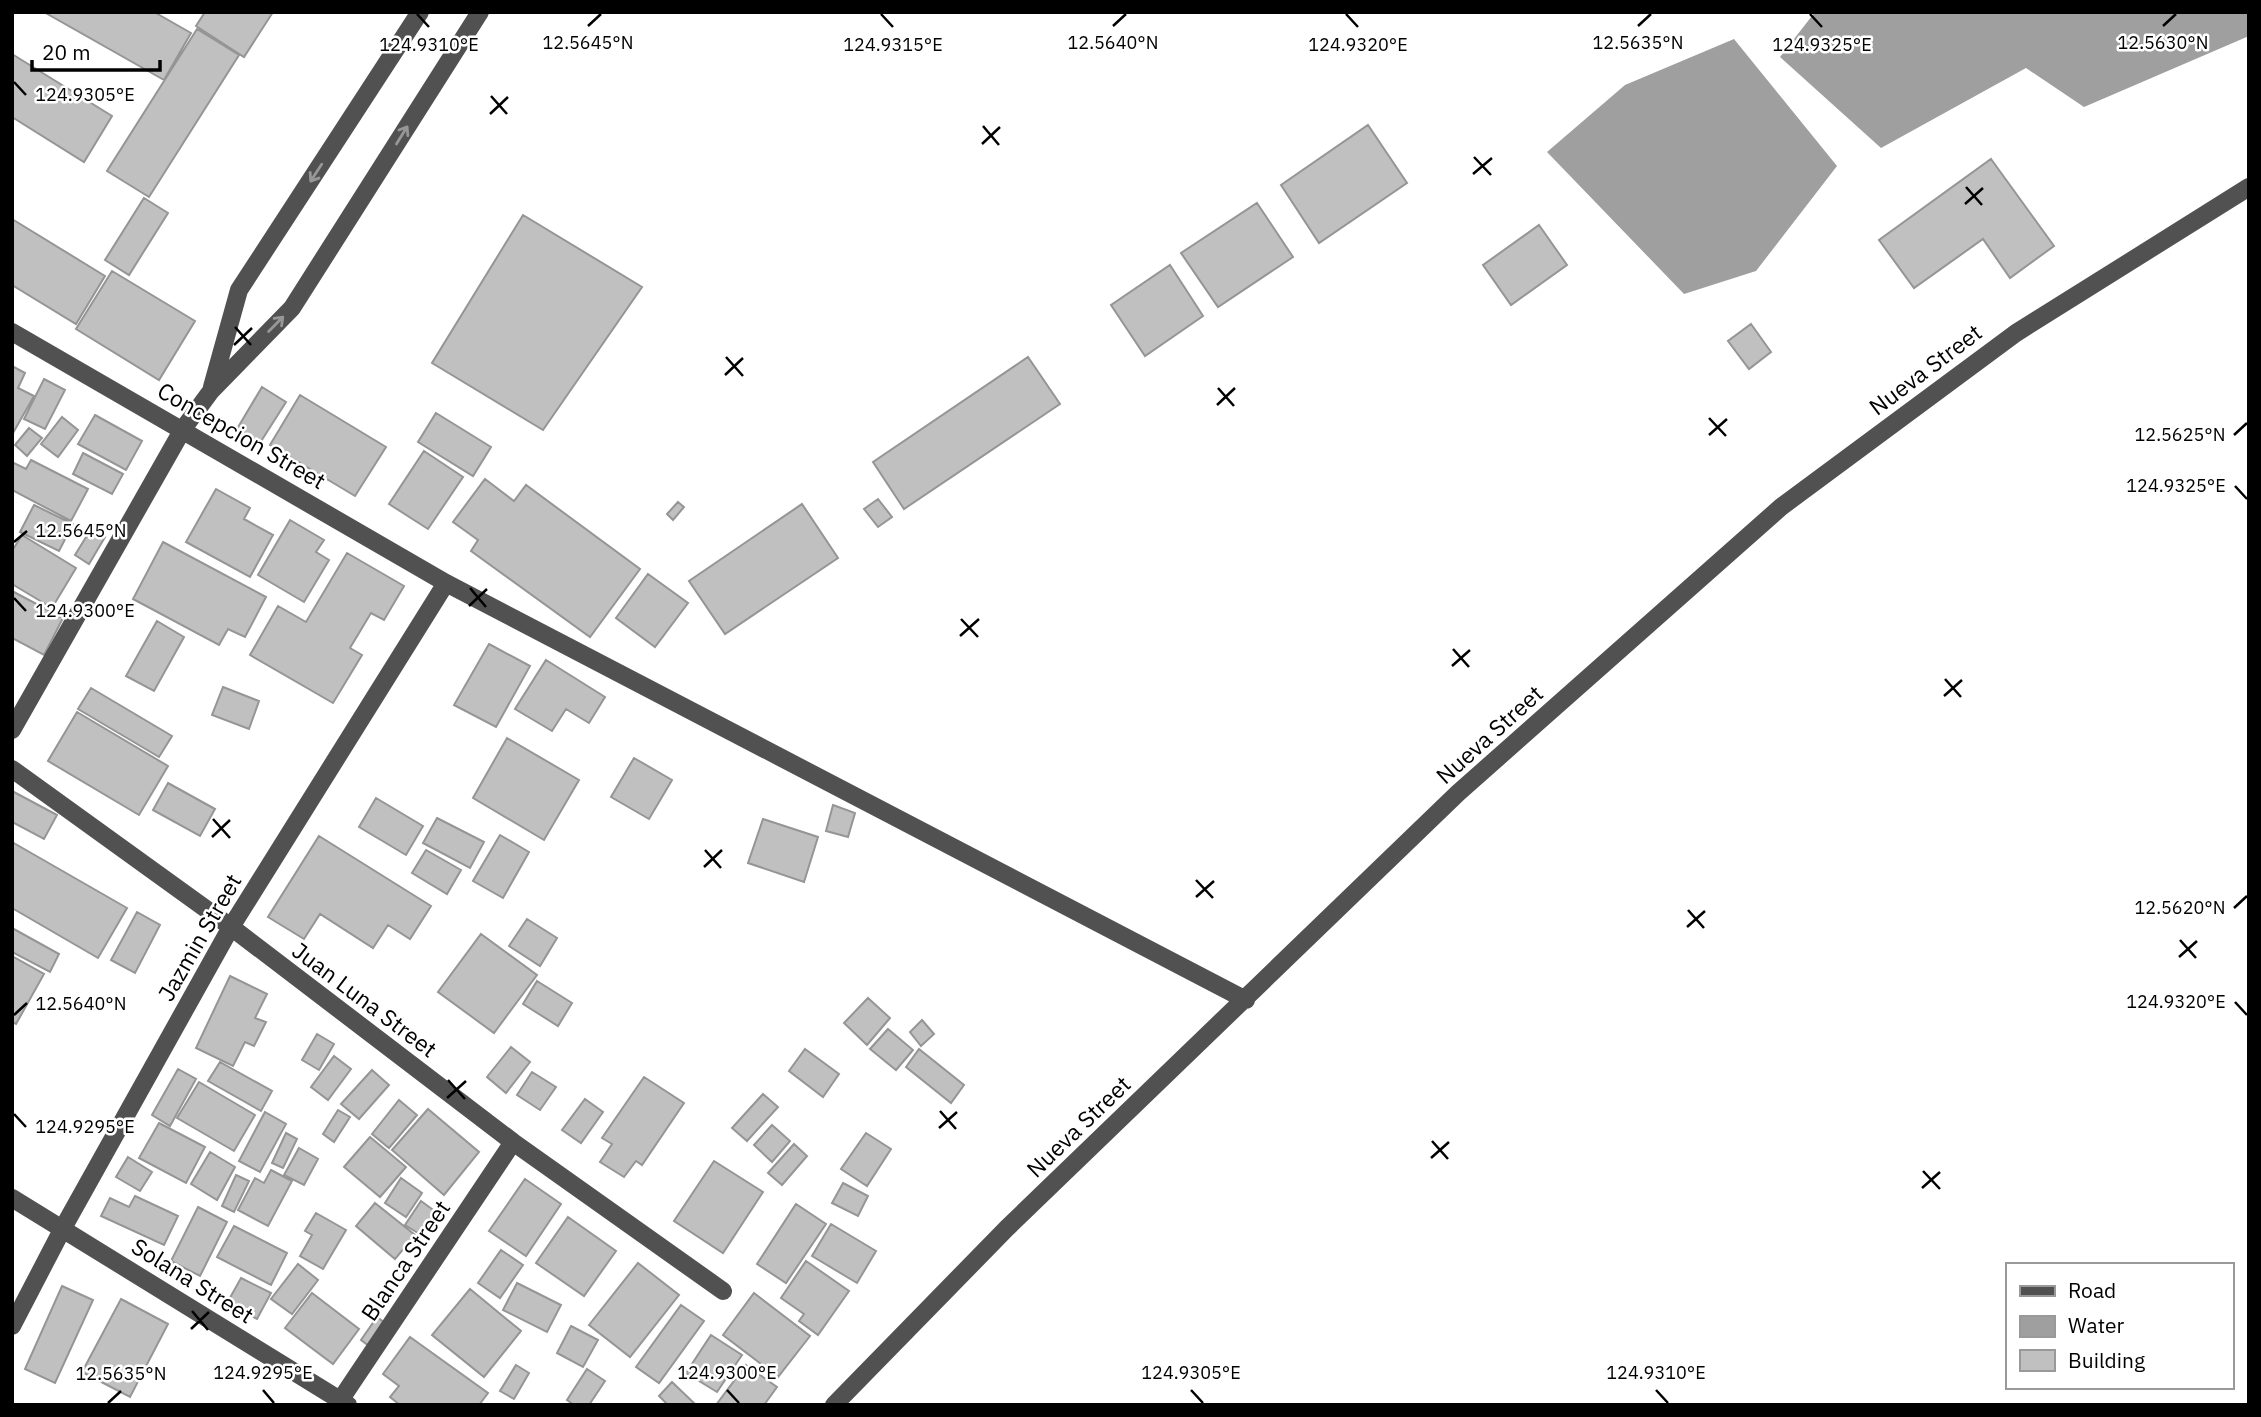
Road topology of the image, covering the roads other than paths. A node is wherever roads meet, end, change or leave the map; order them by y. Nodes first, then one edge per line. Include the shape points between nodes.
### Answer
1 (419, 12) edge
2 (480, 12) edge
3 (2249, 187) edge
4 (12, 331) edge
5 (211, 391) junction
6 (183, 429) junction
7 (446, 583) junction
8 (12, 730) edge
9 (12, 769) edge
10 (231, 927) junction
11 (1246, 1000) junction
12 (513, 1142) junction
13 (12, 1198) edge
14 (62, 1228) junction
15 (723, 1291) dead end
16 (12, 1326) edge
17 (342, 1403) edge
18 (834, 1405) edge

1 -> 5 street via 239,290
5 -> 2 street via 292,308
3 - 11 street, Nueva Street via 2015,333 1781,507 1458,793
4 - 6 street, Concepcion Street
5 - 6 street
6 - 7 street, Concepcion Street
6 - 8 street
7 - 10 street, Jazmin Street
7 - 11 street, Concepcion Street
9 - 10 street, Juan Luna Street
10 - 12 street, Juan Luna Street
10 - 14 street, Jazmin Street
11 - 18 street, Nueva Street via 1007,1228
12 - 15 street, Juan Luna Street
12 - 17 street, Blanca Street
13 - 14 street, Solana Street
14 - 16 street, Jazmin Street
14 - 17 street, Solana Street

